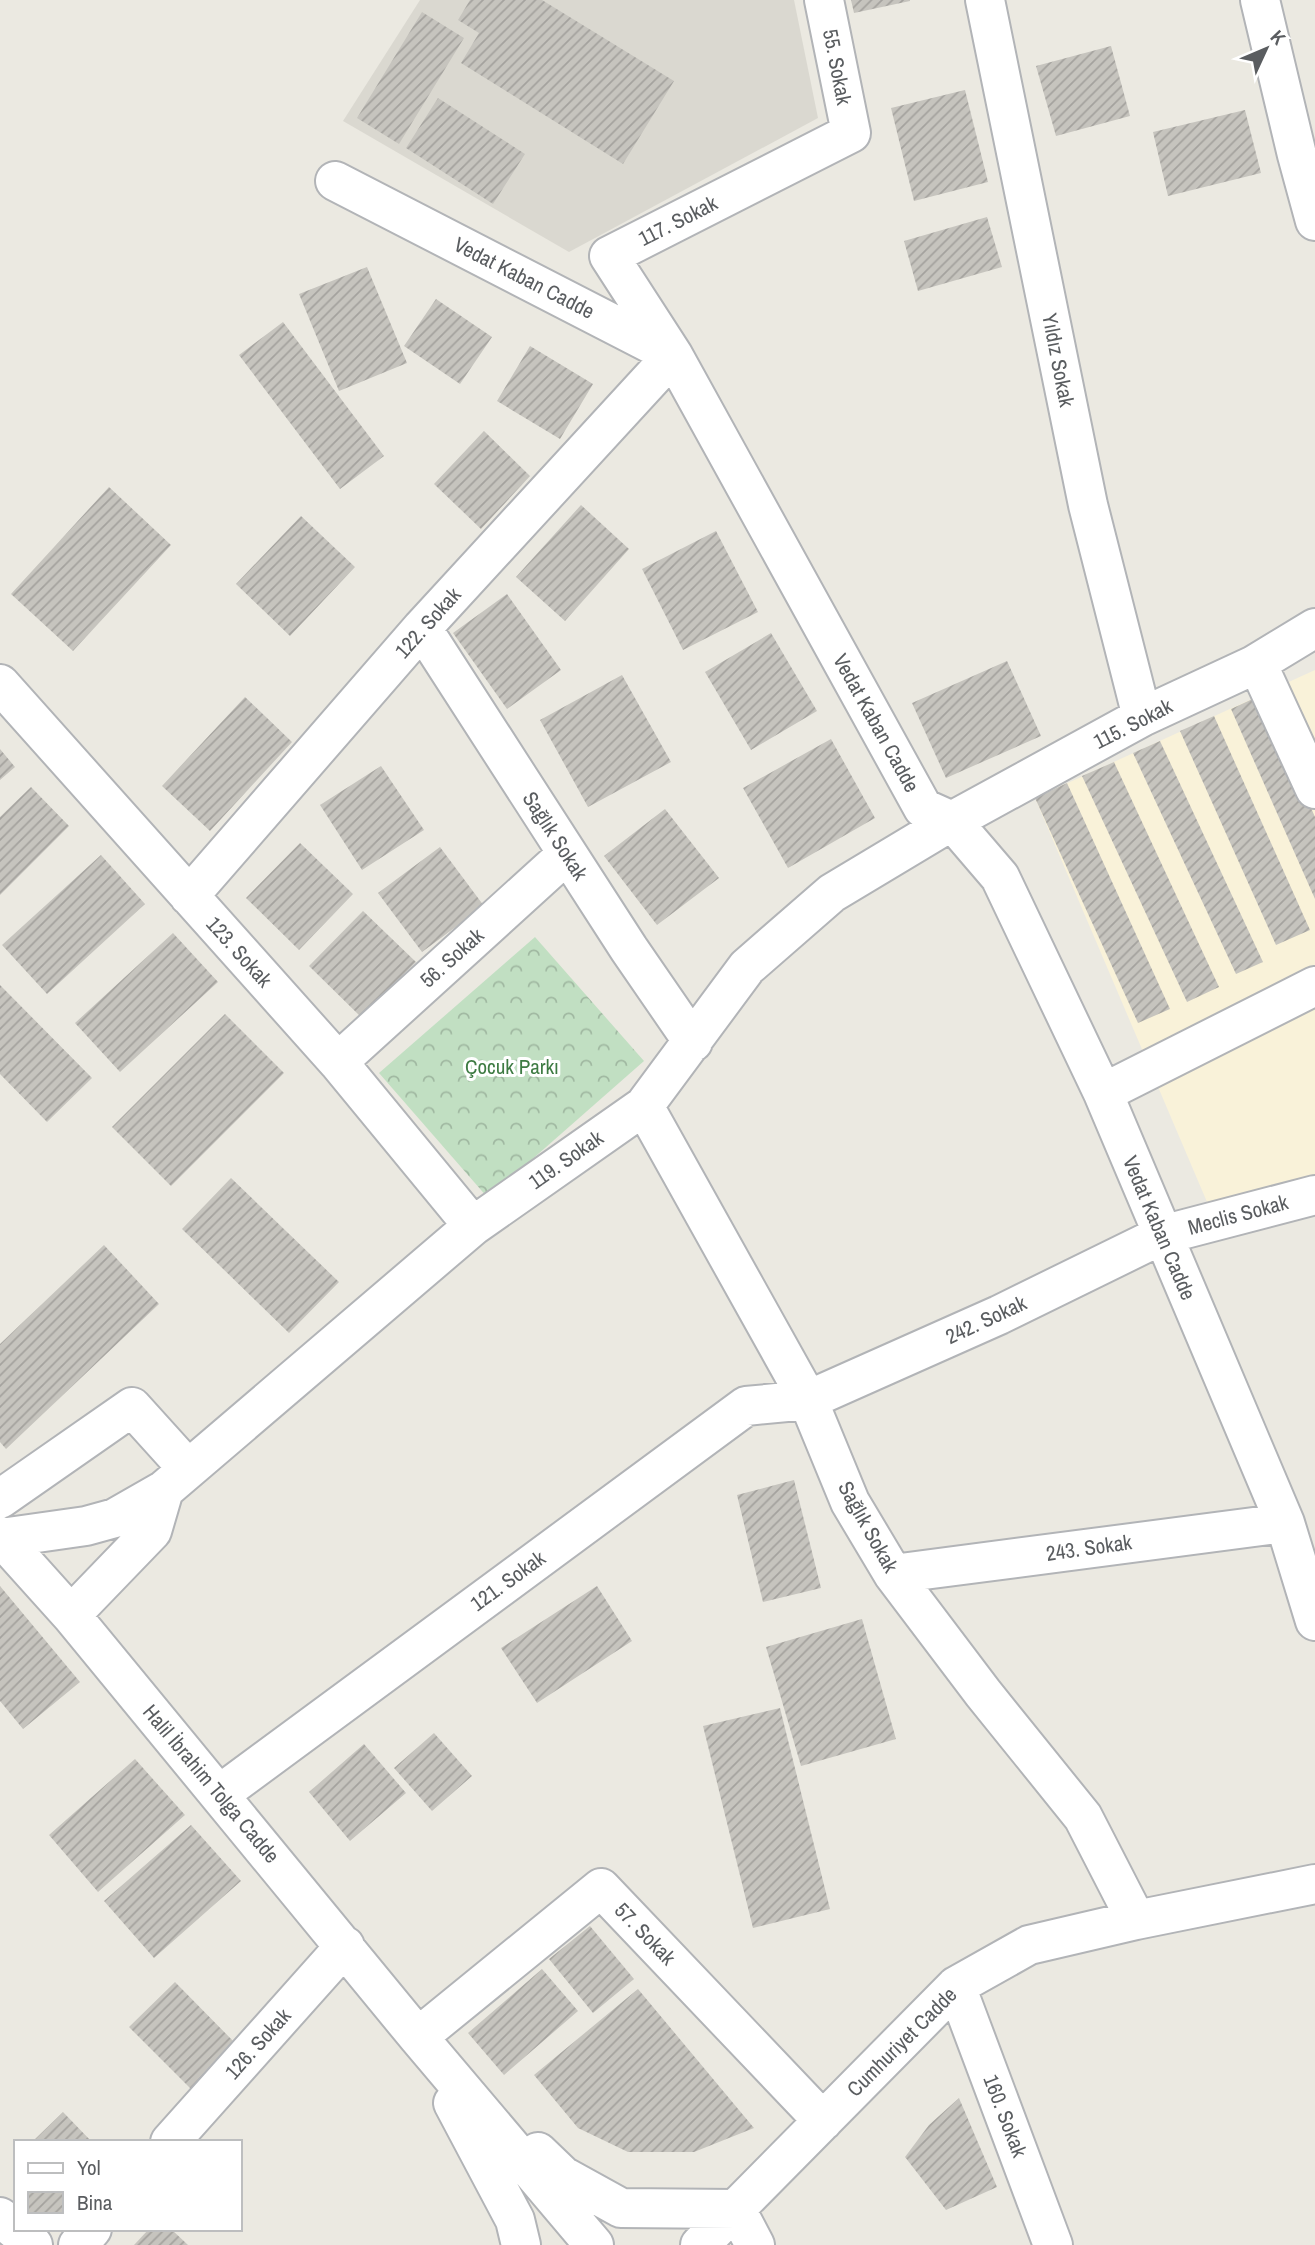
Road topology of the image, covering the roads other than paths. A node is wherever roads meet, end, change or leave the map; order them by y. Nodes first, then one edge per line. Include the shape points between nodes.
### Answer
1 (824, 0) edge
2 (985, 0) edge
3 (1260, 0) edge
4 (851, 133) joint
5 (1306, 151) edge
6 (335, 181) dead end
7 (1315, 221) edge
8 (673, 355) junction
9 (422, 628) junction
10 (1315, 628) edge
11 (1257, 663) junction
12 (0, 684) edge
13 (1142, 717) junction
14 (1315, 789) edge
15 (952, 821) junction
16 (567, 854) junction
17 (189, 896) junction
18 (1315, 986) edge
19 (693, 1042) junction
20 (338, 1062) junction
21 (1103, 1093) junction
22 (644, 1106) junction
23 (1315, 1195) edge
24 (473, 1226) junction
25 (1162, 1235) junction
26 (808, 1400) junction
27 (176, 1480) junction
28 (0, 1499) edge
29 (1285, 1522) junction
30 (1, 1537) edge
31 (893, 1574) junction
32 (71, 1615) junction
33 (1315, 1620) edge
34 (220, 1794) junction
35 (1315, 1884) edge
36 (1136, 1920) junction
37 (345, 1946) junction
38 (956, 1986) junction
39 (418, 2036) junction
40 (823, 2121) junction
41 (172, 2140) edge
42 (736, 2208) junction
43 (0, 2217) edge
44 (14, 2229) edge
45 (16, 2231) edge
46 (90, 2231) edge
47 (33, 2245) edge
48 (78, 2245) edge
49 (521, 2245) edge
50 (594, 2245) edge
51 (700, 2245) edge
52 (755, 2245) edge
53 (1053, 2245) edge

1 - 4 street, 55. Sokak
2 - 13 street, Yıldız Sokak via 1088,505
3 - 5 street
4 - 8 street, 117. Sokak via 610,256
5 - 7 street
6 - 8 street, Vedat Kaban Cadde
8 - 9 street, 122. Sokak
8 - 15 street, Vedat Kaban Cadde via 923,808
9 - 16 street, Sağlık Sokak
9 - 17 street, 122. Sokak
10 - 11 street, 115. Sokak
11 - 13 street, 115. Sokak
11 - 14 street
12 - 17 street, 123. Sokak
13 - 15 street, 115. Sokak
15 - 19 street, 119. Sokak via 832,893 747,967
15 - 21 street, Vedat Kaban Cadde via 1000,877
16 - 19 street, Sağlık Sokak
16 - 20 street, 56. Sokak
17 - 20 street, 123. Sokak
18 - 21 street
19 - 22 street, 119. Sokak
20 - 24 street, 123. Sokak
21 - 25 street, Vedat Kaban Cadde
22 - 24 street, 119. Sokak
22 - 26 street, Sağlık Sokak
23 - 25 street, Meclis Sokak
24 - 27 street, 119. Sokak
25 - 26 street, 242. Sokak via 999,1315
25 - 29 street, Vedat Kaban Cadde
26 - 31 street, Sağlık Sokak via 850,1502
26 - 34 street, 121. Sokak via 746,1406
27 - 28 street via 132,1407
27 - 30 street, 119. Sokak via 116,1518
27 - 32 street via 152,1531
29 - 31 street, 243. Sokak
29 - 33 street, Vedat Kaban Cadde
30 - 32 street, Halil İbrahim Tolga Cadde
31 - 36 street, Sağlık Sokak via 1083,1817
32 - 34 street, Halil İbrahim Tolga Cadde
34 - 37 street, Halil İbrahim Tolga Cadde
35 - 36 street, Cumhuriyet Cadde
36 - 38 street, Cumhuriyet Cadde via 1029,1945
37 - 39 street, Halil İbrahim Tolga Cadde
37 - 41 street, 126. Sokak
38 - 40 street, Cumhuriyet Cadde
38 - 53 street, 160. Sokak
39 - 40 street, 57. Sokak via 601,1888
39 - 42 street via 563,2176 621,2208
39 - 49 street via 515,2220
39 - 50 street
40 - 42 street, Cumhuriyet Cadde
42 - 51 street, Cumhuriyet Cadde
42 - 52 street
43 - 44 street
45 - 47 street
46 - 48 street

